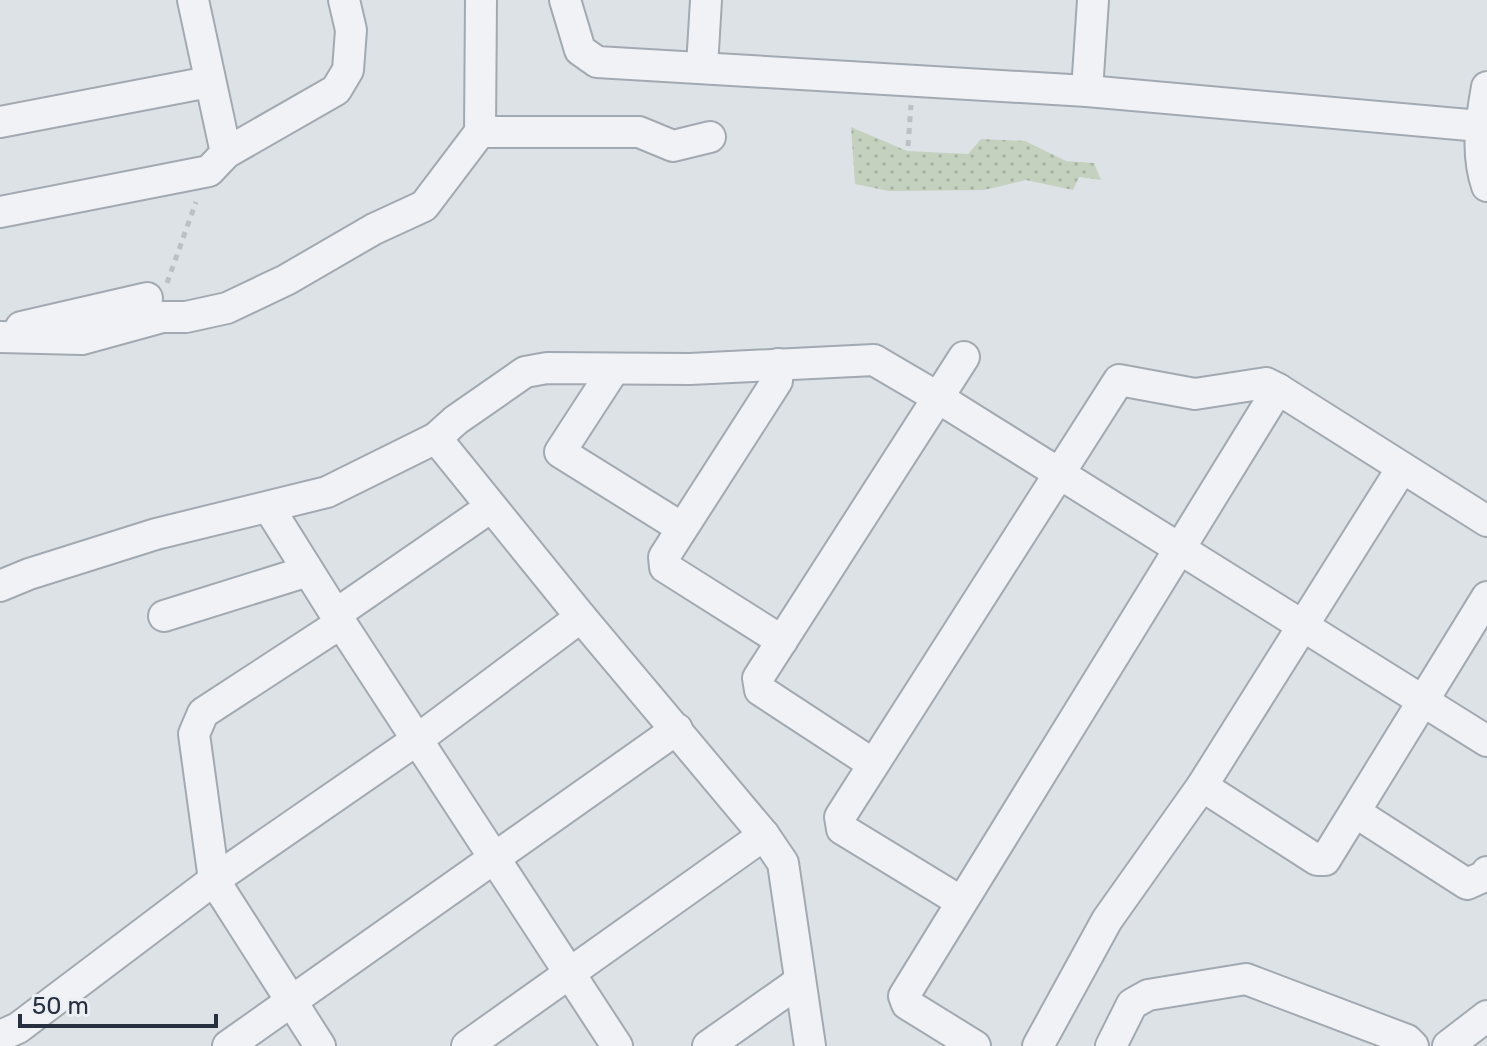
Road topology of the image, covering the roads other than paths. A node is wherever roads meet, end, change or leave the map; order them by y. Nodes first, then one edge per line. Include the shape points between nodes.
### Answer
1 (193, 0) edge
2 (344, 0) edge
3 (481, 0) edge
4 (565, 0) edge
5 (706, 0) edge
6 (1093, 0) edge
7 (702, 67) junction
8 (209, 82) junction
9 (1487, 87) edge
10 (1087, 91) junction
11 (0, 122) edge
12 (1480, 126) junction
13 (480, 132) junction
14 (710, 137) dead end
15 (218, 162) junction
16 (1487, 186) edge
17 (0, 212) edge
18 (147, 298) road end
19 (0, 334) edge
20 (964, 357) dead end
21 (778, 364) junction
22 (614, 369) junction
23 (1278, 389) junction
24 (937, 397) junction
25 (436, 438) junction
26 (1402, 468) junction
27 (1059, 473) junction
28 (491, 507) junction
29 (269, 508) junction
30 (1487, 521) edge
31 (682, 528) junction
32 (1179, 549) junction
33 (308, 571) junction
34 (0, 586) edge
35 (1487, 597) edge
36 (164, 616) dead end
37 (581, 617) junction
38 (338, 619) junction
39 (1303, 625) junction
40 (782, 641) junction
41 (1422, 701) junction
42 (677, 729) junction
43 (418, 739) junction
44 (1487, 741) edge
45 (873, 764) junction
46 (1202, 786) junction
47 (1355, 812) junction
48 (764, 835) junction
49 (495, 857) junction
50 (1487, 872) edge
51 (214, 880) junction
52 (960, 901) junction
53 (569, 974) junction
54 (799, 982) junction
55 (292, 1002) junction
56 (1487, 1016) edge
57 (16, 1037) edge
58 (228, 1046) edge
59 (320, 1046) edge
60 (467, 1046) edge
61 (617, 1046) edge
62 (708, 1046) edge
63 (810, 1046) edge
64 (975, 1046) edge
65 (1038, 1046) edge
66 (1111, 1046) edge
67 (1413, 1046) edge
68 (1448, 1046) edge

1 - 8 street
2 - 15 street via 351,30 348,70 336,90
3 - 13 street
4 - 7 street via 580,50 597,62
5 - 7 street
6 - 10 street
7 - 10 street
8 - 11 street
8 - 15 street
9 - 12 street
10 - 12 street
12 - 16 street
13 - 14 street via 639,132 673,146
13 - 19 street via 424,206 227,308 162,317 82,339
15 - 17 street
18 - 19 street
20 - 24 street
21 - 22 street
21 - 24 street via 874,360
21 - 31 street via 777,381
22 - 25 street via 525,372
22 - 31 street via 560,452
23 - 26 street
23 - 27 street via 1266,383 1195,394 1119,380
23 - 32 street
24 - 27 street
24 - 40 street
25 - 28 street
25 - 29 street via 327,492
26 - 30 street
26 - 39 street
27 - 32 street
27 - 45 street
28 - 37 street
28 - 38 street
29 - 33 street
29 - 34 street via 156,534
31 - 40 street via 664,557 665,567
32 - 39 street
32 - 52 street
33 - 36 street
33 - 38 street
35 - 41 street
37 - 42 street
37 - 43 street
38 - 43 street
38 - 51 street via 203,713 194,734
39 - 41 street
39 - 46 street
40 - 45 street via 758,678 760,690
41 - 44 street
41 - 47 street
42 - 48 street
42 - 49 street
43 - 49 street
43 - 51 street
45 - 52 street via 840,817 842,829
46 - 47 street via 1317,860 1325,860
46 - 65 street via 1107,920
47 - 50 street via 1467,884
48 - 53 street
48 - 54 street via 783,863
49 - 53 street
49 - 55 street
51 - 55 street
51 - 57 street
52 - 64 street via 904,996 907,1004
53 - 60 street
53 - 61 street
54 - 62 street
54 - 63 street
55 - 58 street
55 - 59 street
56 - 68 street
66 - 67 street via 1132,1004 1148,995 1246,979

